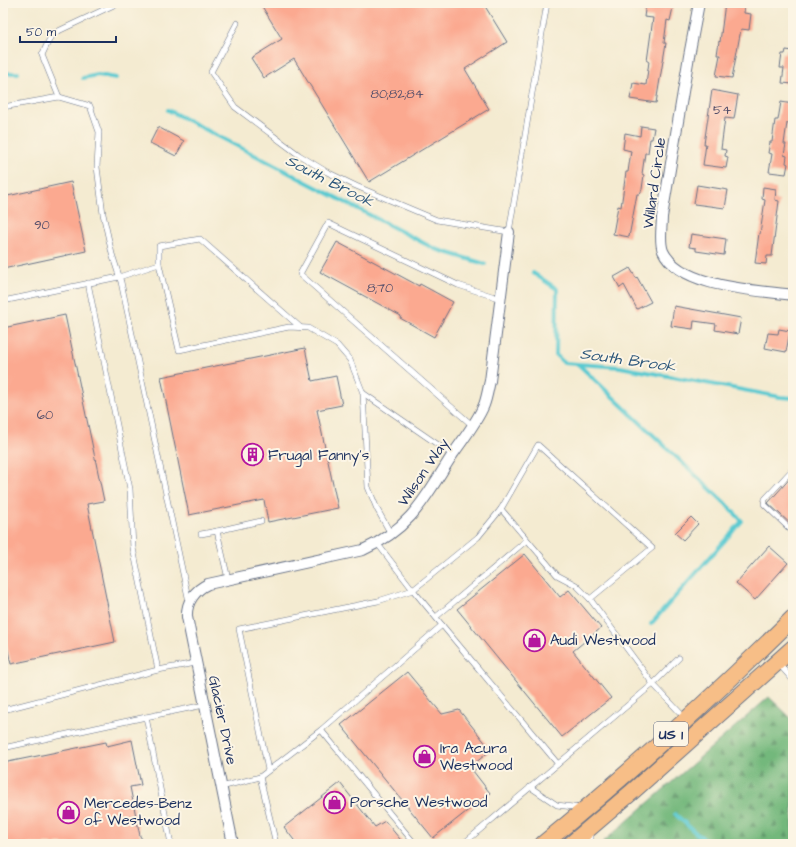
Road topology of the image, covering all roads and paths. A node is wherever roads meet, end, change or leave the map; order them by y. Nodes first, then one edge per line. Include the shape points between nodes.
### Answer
1 (118, 3) edge
2 (547, 3) edge
3 (699, 3) edge
4 (237, 23) dead end
5 (59, 97) junction
6 (3, 107) edge
7 (509, 232) junction
8 (159, 264) junction
9 (119, 277) junction
10 (88, 284) junction
11 (793, 295) edge
12 (501, 299) junction
13 (3, 301) edge
14 (300, 327) junction
15 (364, 393) junction
16 (472, 425) junction
17 (453, 455) junction
18 (793, 469) edge
19 (501, 509) junction
20 (262, 521) dead end
21 (217, 531) junction
22 (793, 532) edge
23 (201, 534) dead end
24 (392, 534) junction
25 (527, 540) junction
26 (377, 543) junction
27 (228, 579) junction
28 (413, 590) junction
29 (590, 599) junction
30 (189, 603) junction
31 (436, 617) junction
32 (793, 618) edge
33 (442, 625) junction
34 (793, 648) edge
35 (679, 658) dead end
36 (777, 662) junction
37 (195, 663) junction
38 (158, 670) junction
39 (793, 680) edge
40 (653, 684) junction
41 (204, 705) junction
42 (3, 710) edge
43 (146, 718) junction
44 (686, 719) junction
45 (320, 730) junction
46 (3, 748) edge
47 (558, 764) junction
48 (268, 770) junction
49 (260, 778) junction
50 (221, 787) junction
51 (530, 787) junction
52 (586, 808) junction
53 (591, 828) junction
54 (171, 844) edge
55 (233, 844) edge
56 (276, 844) edge
57 (415, 844) edge
58 (463, 844) edge
59 (543, 844) edge
60 (571, 844) edge
61 (591, 844) edge

1 - 5 lane via 52,34 42,55
2 - 7 lane
3 - 11 street, Willard Circle via 662,217 663,251 685,272 699,279 714,284
4 - 7 lane via 212,72 235,107 300,155 356,186 437,220
5 - 6 lane
5 - 9 lane via 90,106 99,132 96,167 112,254
7 - 12 street, Wilson Way
8 - 9 lane
8 - 14 lane via 159,246 200,239
8 - 14 lane via 179,350 289,326
9 - 10 lane
9 - 30 lane
10 - 13 lane
10 - 38 lane via 130,488 133,548
12 - 16 street, Wilson Way via 490,381 484,404
12 - 16 lane via 458,285 328,223 300,274
14 - 15 lane via 308,328 337,345 350,360
15 - 17 lane
15 - 24 lane via 368,487
16 - 17 street, Wilson Way
17 - 24 street, Wilson Way via 420,507
18 - 22 lane via 765,498 764,504
19 - 25 lane
19 - 28 lane via 478,537
19 - 29 lane via 538,445 652,548
20 - 21 lane
21 - 23 lane
21 - 27 lane
24 - 26 street, Wilson Way
25 - 29 lane via 557,575 576,585
25 - 31 lane
26 - 27 street, Wilson Way via 363,550
26 - 28 lane
27 - 30 street, Wilson Way via 201,587
28 - 31 lane
28 - 48 lane via 378,601 239,629
29 - 40 lane
30 - 37 street, Glacier Drive via 186,617
31 - 33 lane
32 - 44 main road, US 1
33 - 45 lane
33 - 47 lane
34 - 36 main road, US 1
35 - 40 lane
36 - 39 lane
36 - 53 main road, US 1
37 - 38 lane
37 - 41 street, Glacier Drive
38 - 42 lane
40 - 44 lane
40 - 47 lane
41 - 43 lane
41 - 50 street, Glacier Drive
43 - 46 lane
43 - 54 lane
44 - 52 main road, US 1
45 - 48 lane
45 - 57 lane
47 - 51 lane
48 - 49 lane
49 - 50 lane
49 - 56 lane
50 - 55 street, Glacier Drive
51 - 52 lane via 557,805
51 - 58 lane
52 - 59 main road, US 1
53 - 60 main road, US 1
53 - 61 lane

